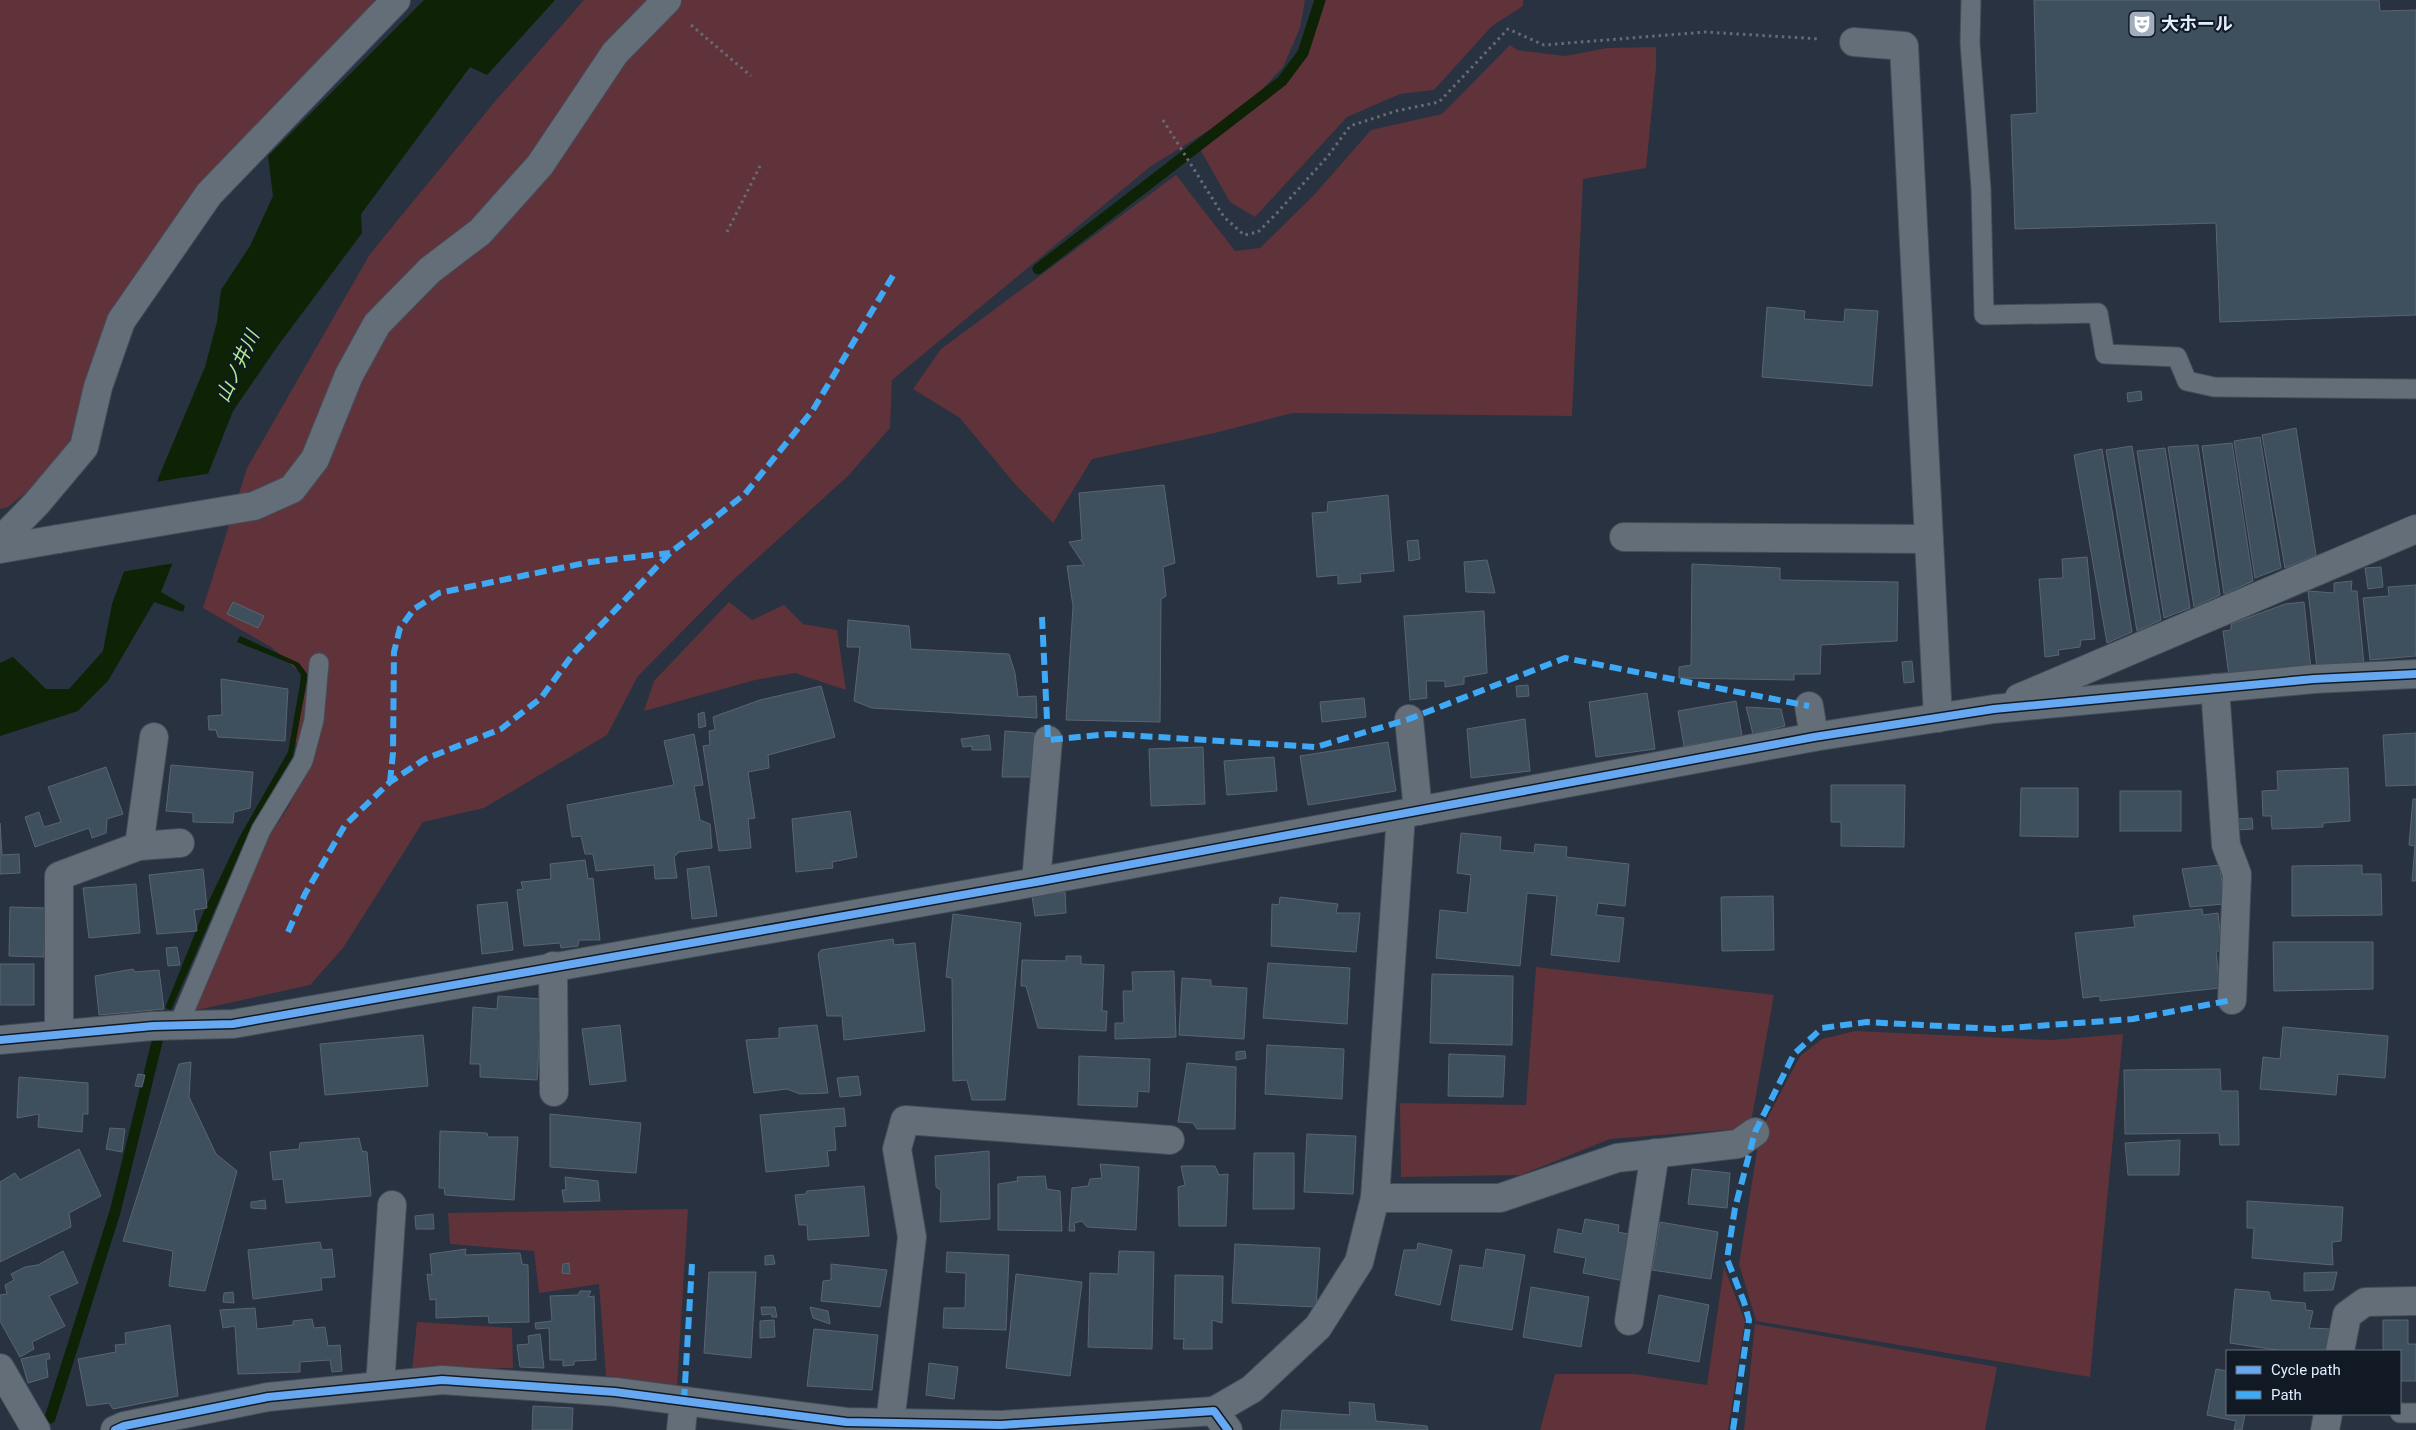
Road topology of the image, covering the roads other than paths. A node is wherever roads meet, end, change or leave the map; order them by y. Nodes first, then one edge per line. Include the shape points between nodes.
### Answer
1 (396, 0) edge
2 (667, 0) edge
3 (1971, 0) edge
4 (1854, 42) road end
5 (2416, 389) edge
6 (2416, 529) edge
7 (1624, 537) dead end
8 (1929, 539) junction
9 (0, 541) edge
10 (0, 549) edge
11 (319, 663) dead end
12 (2416, 674) edge
13 (2215, 688) junction
14 (1809, 706) dead end
15 (1994, 709) junction
16 (1938, 718) junction
17 (1409, 720) dead end
18 (154, 737) dead end
19 (1814, 737) junction
20 (1048, 740) dead end
21 (1409, 813) junction
22 (180, 843) dead end
23 (139, 846) junction
24 (1036, 882) junction
25 (553, 966) junction
26 (2232, 1000) dead end
27 (178, 1026) junction
28 (59, 1035) junction
29 (0, 1040) edge
30 (554, 1092) dead end
31 (1755, 1132) dead end
32 (1170, 1140) dead end
33 (1654, 1153) junction
34 (1375, 1198) junction
35 (392, 1205) dead end
36 (2416, 1301) edge
37 (1630, 1321) dead end
38 (2340, 1350) edge
39 (0, 1368) edge
40 (380, 1386) junction
41 (684, 1401) junction
42 (2401, 1413) edge
43 (2416, 1414) edge
44 (2328, 1415) edge
45 (1221, 1421) edge
46 (890, 1423) junction
47 (36, 1430) edge
48 (114, 1430) edge
49 (681, 1430) edge
50 (2325, 1430) edge

1 - 9 street via 209,194 121,321 98,387 84,447
2 - 10 street via 615,53 540,165 480,232 430,270 377,324 349,374 316,459 292,489 254,506
3 - 5 lane via 1970,43 1981,189 1984,315 2098,313 2105,354 2177,357 2188,380 2214,387
4 - 8 street via 1904,46
6 - 15 street
7 - 8 street
8 - 16 street
11 - 27 lane via 314,720 304,761 261,830
12 - 13 street
13 - 15 street
13 - 26 street via 2226,845 2237,874
14 - 19 street
15 - 16 street
16 - 19 street
17 - 21 street
18 - 23 street
19 - 21 street
20 - 24 street
21 - 24 street
21 - 34 street
22 - 23 street
23 - 28 street via 59,876
24 - 25 street
25 - 27 street via 233,1024
25 - 30 street
27 - 28 street
28 - 29 street
31 - 33 street via 1738,1144
32 - 46 street via 905,1120 897,1149 912,1237
33 - 34 street via 1617,1158 1500,1198
33 - 37 street
34 - 45 street via 1359,1262 1318,1326
35 - 40 street
36 - 38 street via 2365,1302 2347,1315
39 - 47 street
40 - 41 street via 442,1380 615,1392
40 - 48 street via 268,1397
41 - 46 street via 846,1422
41 - 49 street
42 - 43 lane
44 - 50 street
45 - 46 street via 1001,1425

